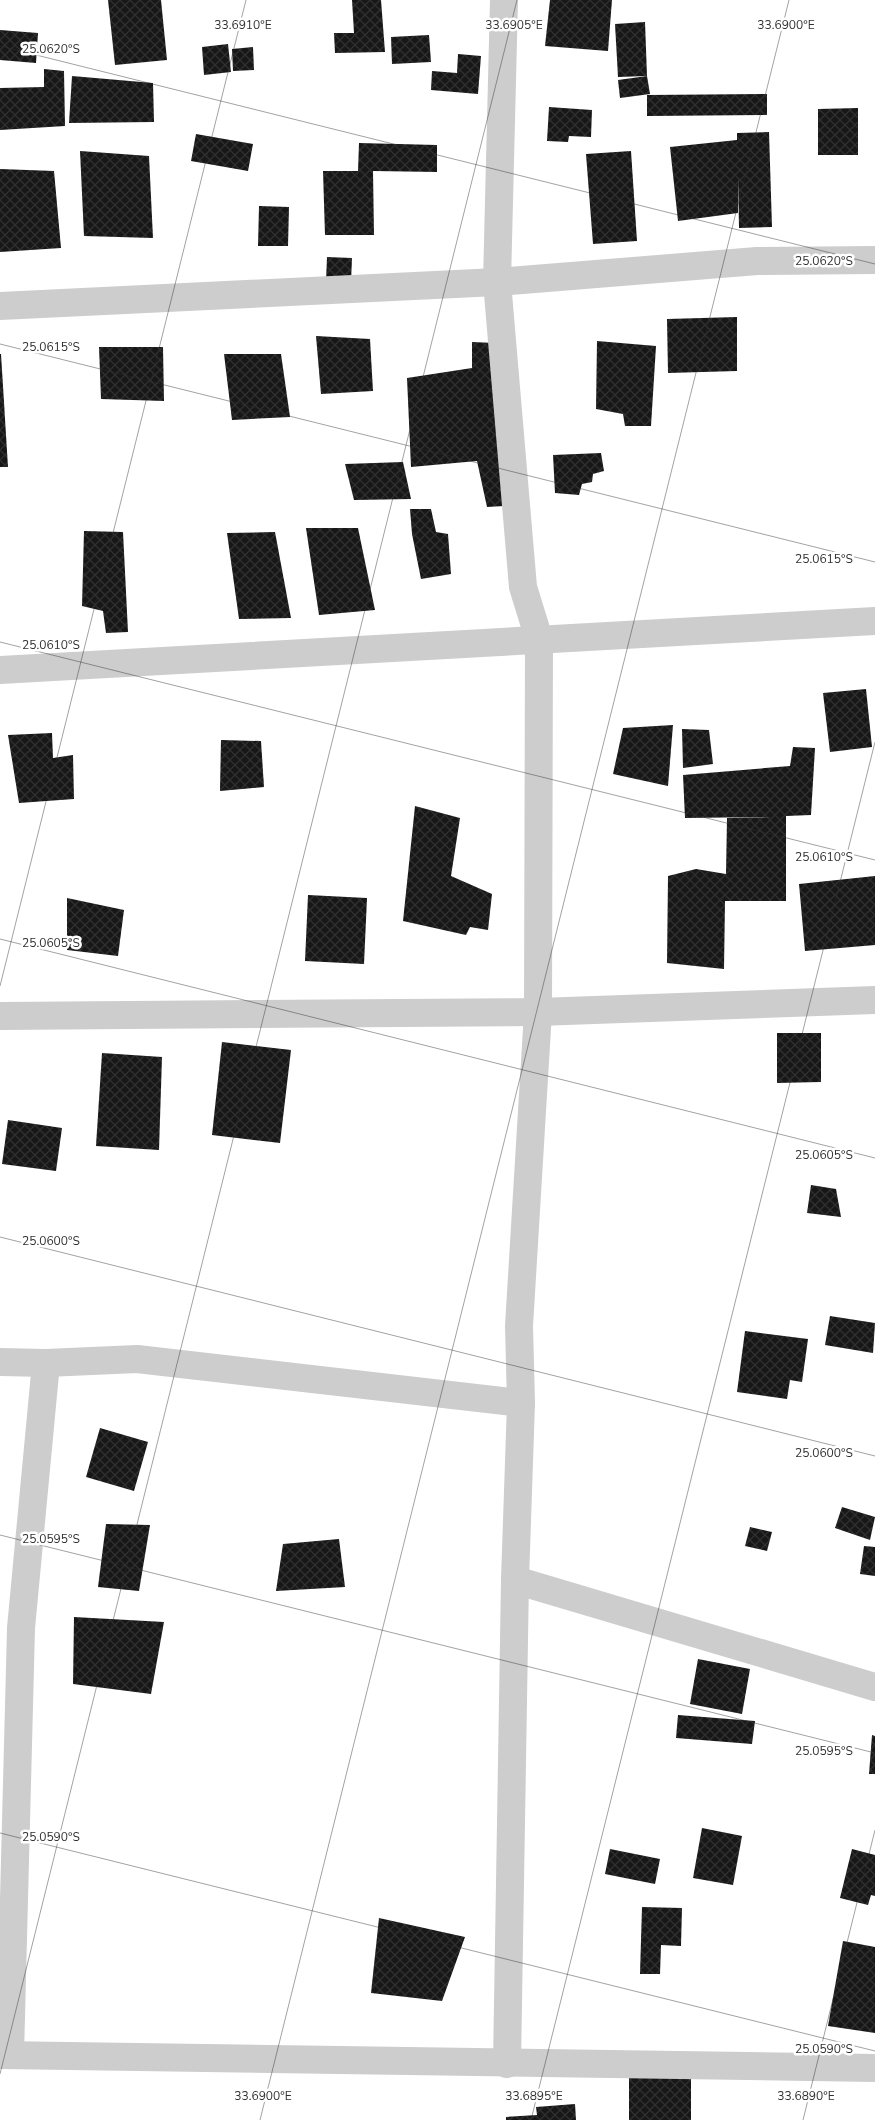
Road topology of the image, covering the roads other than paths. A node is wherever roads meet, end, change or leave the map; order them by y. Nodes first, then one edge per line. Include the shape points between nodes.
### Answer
1 (504, 0) edge
2 (875, 260) edge
3 (497, 282) junction
4 (0, 306) edge
5 (875, 621) edge
6 (539, 639) junction
7 (0, 670) edge
8 (875, 1000) edge
9 (538, 1012) junction
10 (0, 1016) edge
11 (0, 1362) edge
12 (46, 1363) junction
13 (521, 1403) junction
14 (515, 1580) junction
15 (875, 1687) edge
16 (5, 2055) edge
17 (507, 2064) junction
18 (875, 2068) edge

1 - 3 street
2 - 3 street via 757,261
3 - 4 street
3 - 6 street via 523,587
5 - 6 street
6 - 7 street
6 - 9 street
8 - 9 street
9 - 10 street
9 - 13 street via 520,1290
11 - 12 street
12 - 13 street via 137,1359
12 - 16 street via 20,1637
13 - 14 street
14 - 15 street
14 - 17 street
16 - 17 street
17 - 18 street

